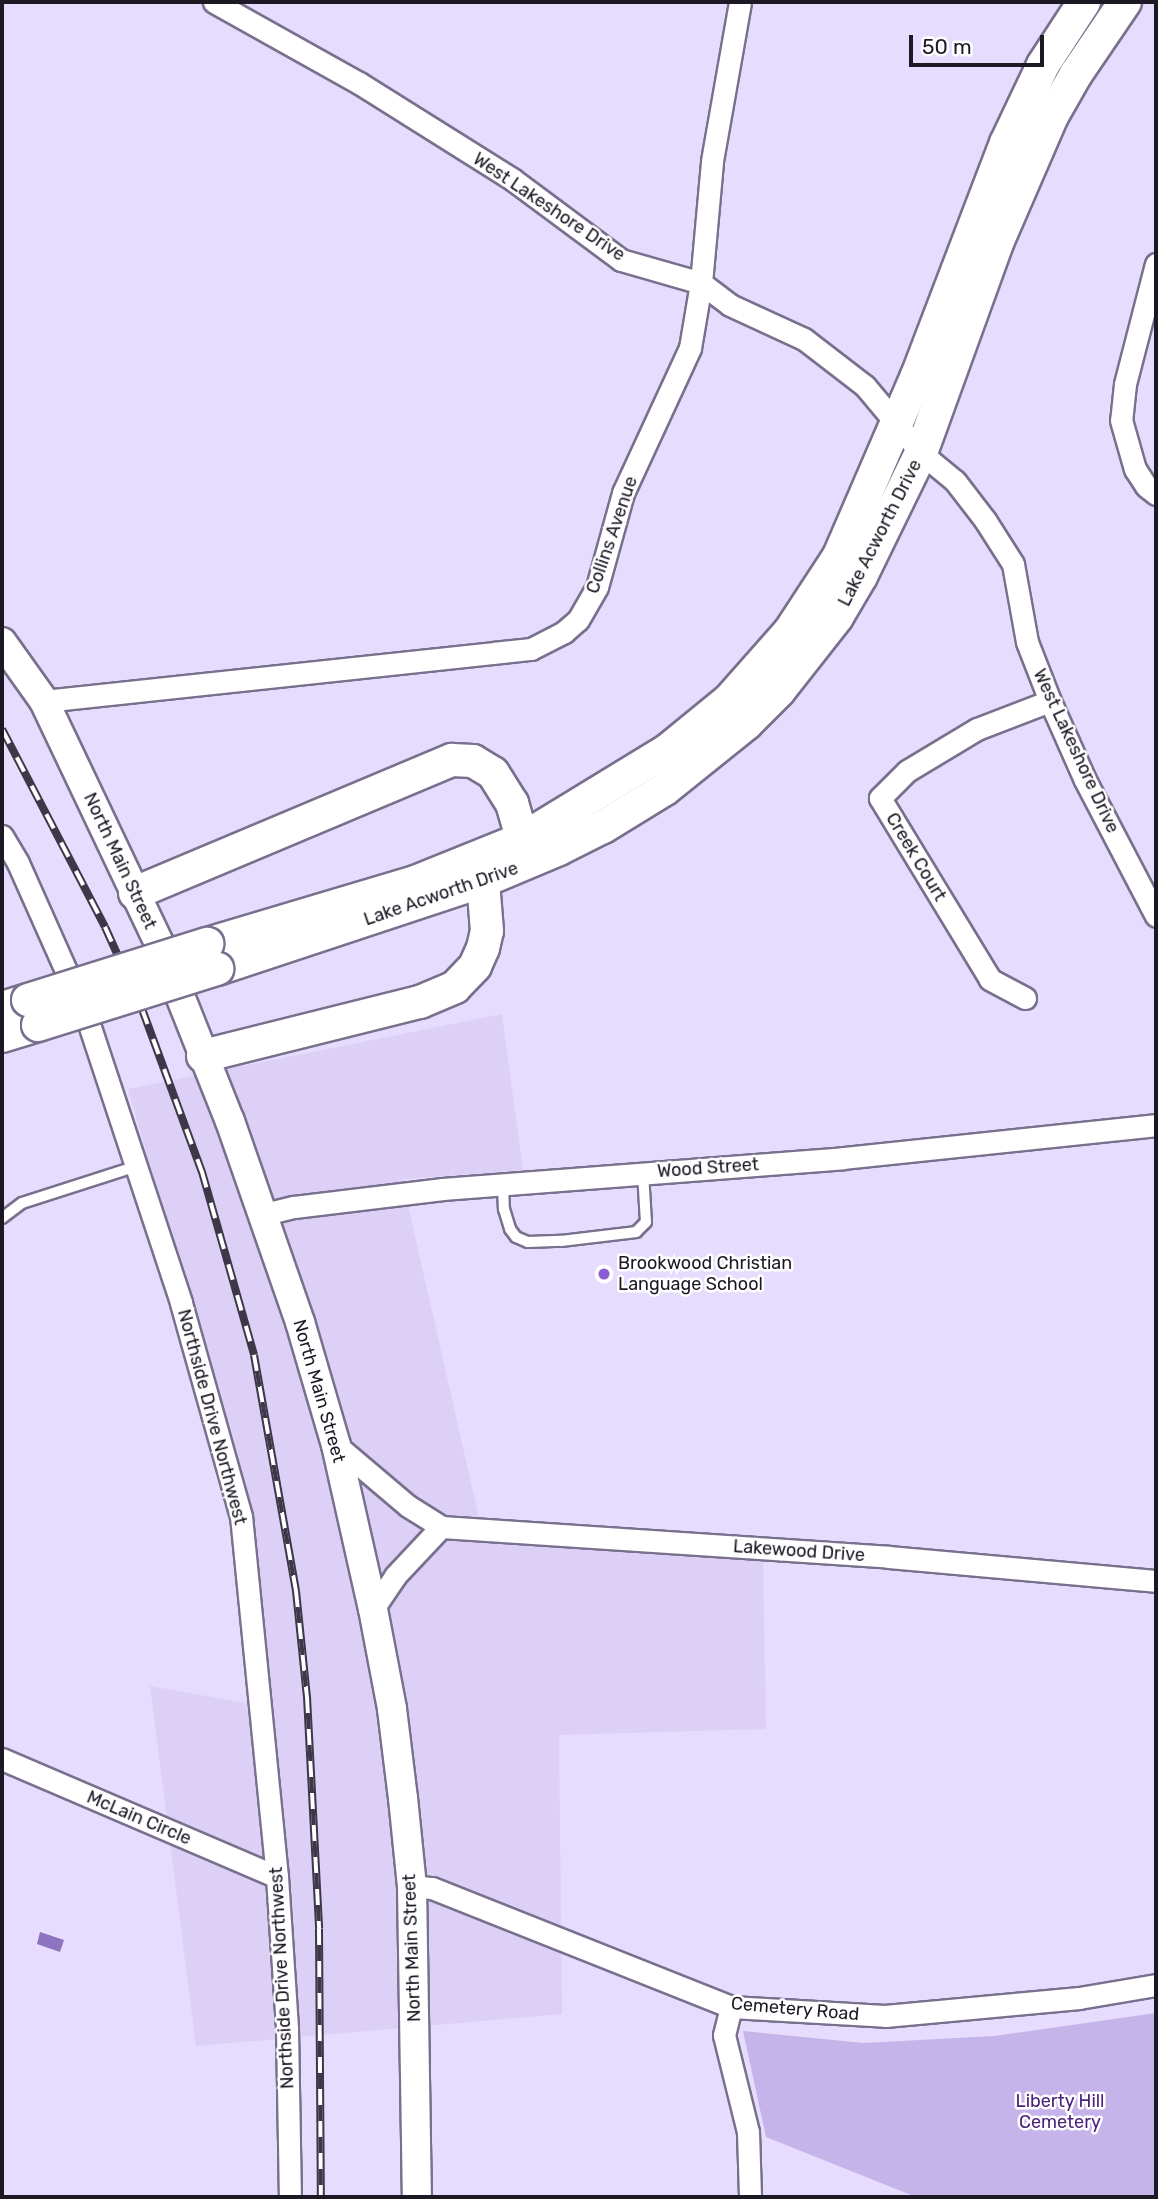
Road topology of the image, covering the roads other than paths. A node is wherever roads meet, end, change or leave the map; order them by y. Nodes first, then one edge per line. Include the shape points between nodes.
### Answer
1 (214, 2) edge
2 (740, 2) edge
3 (1084, 2) edge
4 (1125, 2) edge
5 (1156, 264) edge
6 (701, 283) junction
7 (897, 424) junction
8 (921, 453) junction
9 (1156, 494) edge
10 (2, 642) edge
11 (44, 701) junction
12 (1050, 701) junction
13 (2, 836) edge
14 (522, 839) junction
15 (483, 881) junction
16 (135, 892) junction
17 (1156, 916) edge
18 (212, 957) junction
19 (1025, 998) dead end
20 (22, 1011) edge
21 (2, 1035) edge
22 (203, 1056) junction
23 (1156, 1125) edge
24 (137, 1166) junction
25 (643, 1173) junction
26 (503, 1184) junction
27 (261, 1215) junction
28 (2, 1218) edge
29 (336, 1445) junction
30 (441, 1527) junction
31 (1156, 1581) edge
32 (373, 1609) junction
33 (2, 1759) edge
34 (277, 1877) junction
35 (412, 1886) junction
36 (1156, 1984) edge
37 (731, 2007) junction
38 (290, 2197) edge
39 (417, 2197) edge
40 (750, 2197) edge

1 - 6 street, West Lakeshore Drive via 359,83 512,179 621,260
2 - 6 street, Collins Avenue via 712,161
3 - 7 main road, Lake Acworth Drive via 1043,65 1006,143
4 - 8 main road, Lake Acworth Drive via 1052,116 997,243
5 - 9 street via 1125,384 1121,420 1135,469
6 - 7 street, West Lakeshore Drive via 730,304 804,339 865,386
6 - 11 street, Collins Avenue via 690,348 623,493 597,587 578,620 564,632 531,649
7 - 8 street, West Lakeshore Drive
7 - 14 main road, Lake Acworth Drive via 839,556 790,631 729,700 668,750
8 - 12 street, West Lakeshore Drive via 955,481 1013,564 1027,642
8 - 15 main road, Lake Acworth Drive via 837,617 779,691 747,723 675,782 629,812 559,849
10 - 11 main road, North Main Street
11 - 16 main road, North Main Street
12 - 17 street, West Lakeshore Drive via 1085,780
12 - 19 street, Creek Court via 977,729 907,771 880,798 990,979
13 - 24 street, Northside Drive Northwest via 87,1018
14 - 16 main road via 512,803 493,773 473,761 452,760
14 - 18 main road, Lake Acworth Drive
15 - 18 main road, Lake Acworth Drive
15 - 22 main road via 485,941 475,965 455,987 420,1002
16 - 22 main road, North Main Street
18 - 20 main road, Lake Acworth Drive, bridge
20 - 21 main road, Lake Acworth Drive
22 - 27 main road, North Main Street
23 - 25 street, Wood Street via 843,1158
24 - 28 lane via 22,1203
24 - 34 street, Northside Drive Northwest via 241,1516
25 - 26 street, Wood Street
25 - 26 lane via 646,1223 636,1232 562,1241 528,1242 516,1237 505,1209
26 - 27 street, Wood Street via 294,1207
27 - 29 main road, North Main Street via 300,1322
29 - 30 street, Lakewood Drive via 408,1506
29 - 32 main road, North Main Street
30 - 31 street, Lakewood Drive via 874,1556
30 - 32 street via 395,1576
32 - 35 main road, North Main Street via 392,1709
33 - 34 street, McLain Circle
34 - 38 street, Northside Drive Northwest via 287,2029
35 - 37 street, Cemetery Road via 432,1888
35 - 39 main road, North Main Street
36 - 37 street, Cemetery Road via 1079,1998 885,2016
37 - 40 street via 724,2035 748,2132

